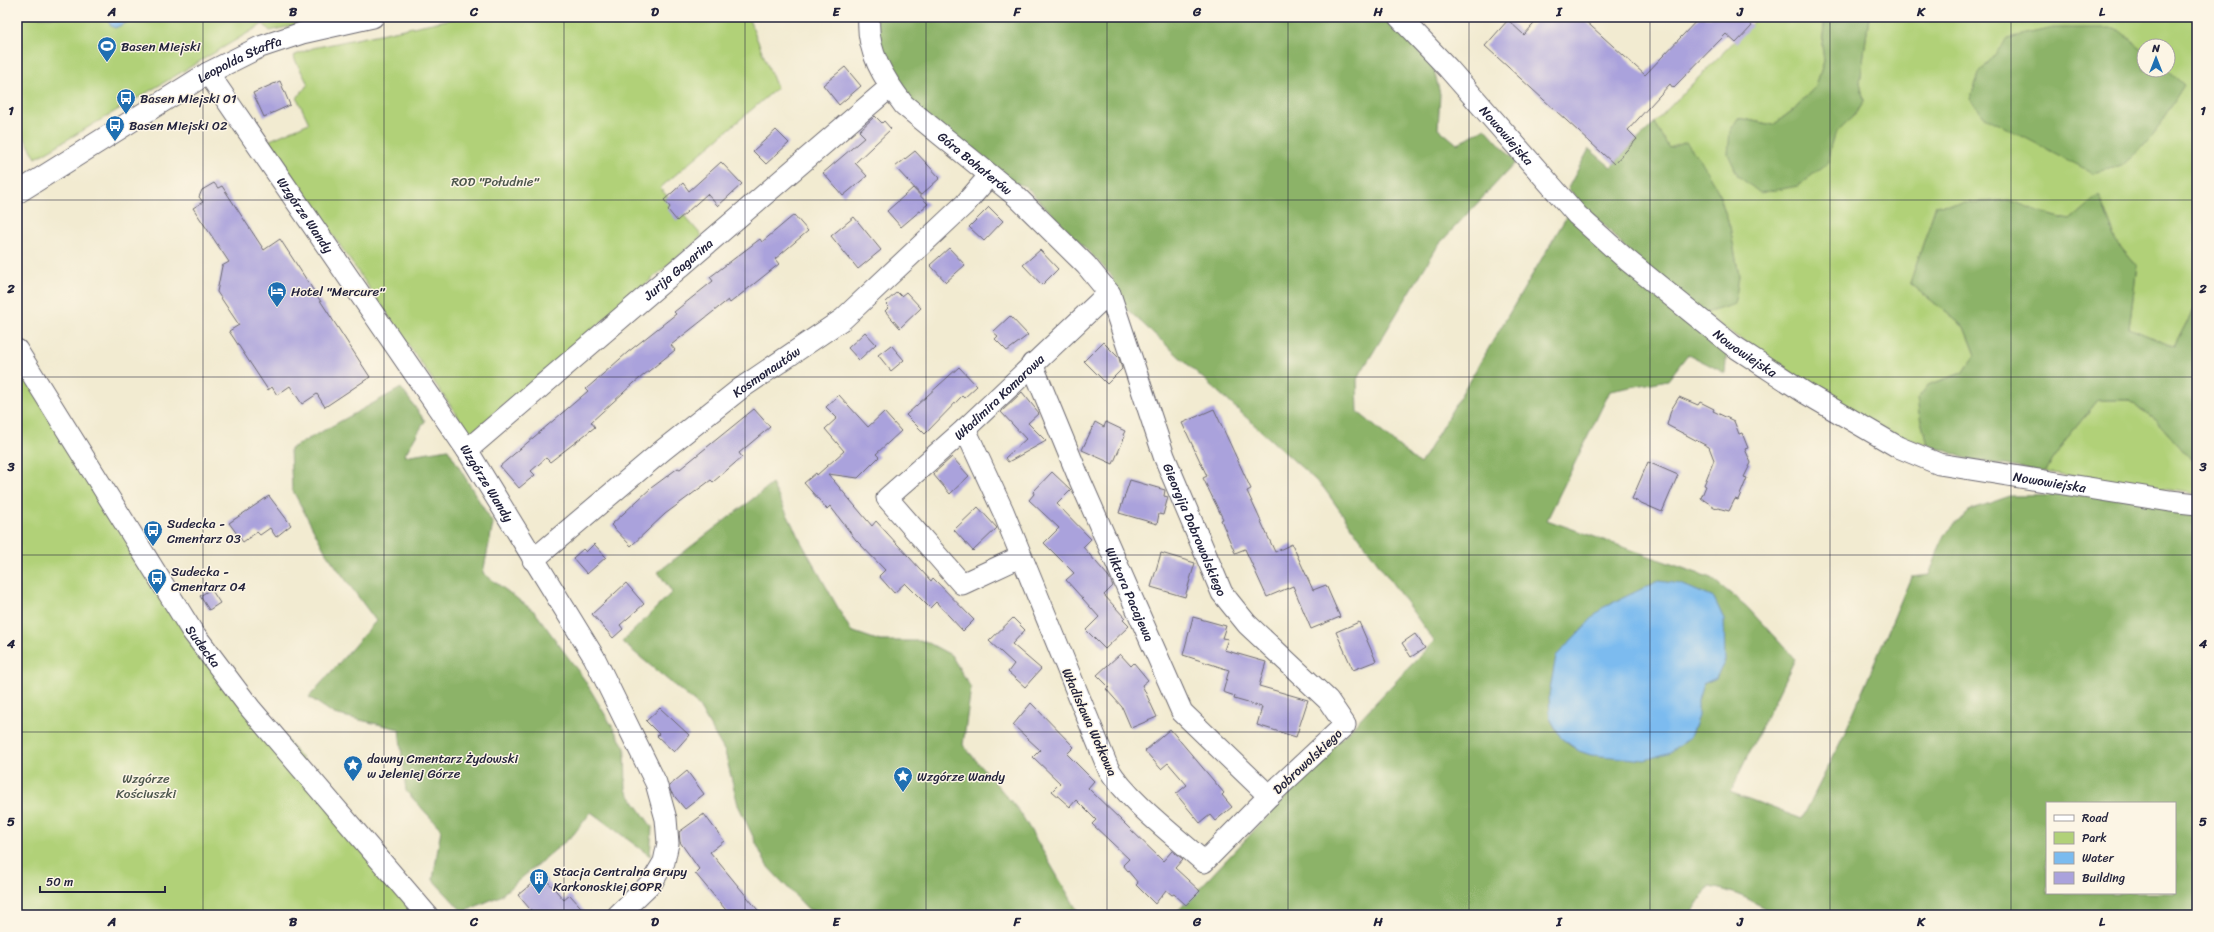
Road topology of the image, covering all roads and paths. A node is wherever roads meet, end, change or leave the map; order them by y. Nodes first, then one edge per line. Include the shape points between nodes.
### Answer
1 (373, 17) edge
2 (869, 17) edge
3 (1399, 17) edge
4 (208, 73) junction
5 (890, 87) junction
6 (990, 175) junction
7 (17, 193) edge
8 (1110, 294) junction
9 (17, 350) edge
10 (1032, 364) junction
11 (965, 429) junction
12 (467, 450) junction
13 (2197, 504) edge
14 (1020, 557) junction
15 (533, 560) junction
16 (1345, 725) joint
17 (1269, 796) junction
18 (427, 915) edge
19 (618, 915) edge

1 - 4 street, Leopolda Staffa via 279,40
2 - 5 street, Góra Bohaterów via 868,32 875,59
3 - 13 street, Nowowiejska via 1448,68 1577,215 1627,260 1732,345 1861,427 1898,447 1939,464
4 - 7 street, Leopolda Staffa
4 - 12 street, Wzgórze Wandy
5 - 6 street, Góra Bohaterów via 904,104
5 - 12 street, Jurija Gagarina
6 - 8 street, Góra Bohaterów via 1016,196
6 - 15 street, Kosmonautów via 965,204 843,319 740,389 663,450
8 - 10 street, Władimira Komarowa via 1098,302
8 - 16 street, Gieorgija Dobrowolskiego via 1164,456 1222,593 1247,624 1328,700
9 - 18 street, Sudecka via 192,631 250,708
10 - 11 street, Władimira Komarowa
10 - 17 street, Wiktora Pacajewa via 1085,493 1182,712
11 - 14 street, Władisława Wołkowa via 1003,511
11 - 14 street, Władimira Komarowa via 887,498 962,584
12 - 15 street, Wzgórze Wandy
14 - 17 street, Władisława Wołkowa via 1108,768 1116,781 1131,796 1204,862
15 - 19 street, Wzgórze Wandy via 594,657 663,801 668,843 664,862 652,882
16 - 17 street, Dobrowolskiego

